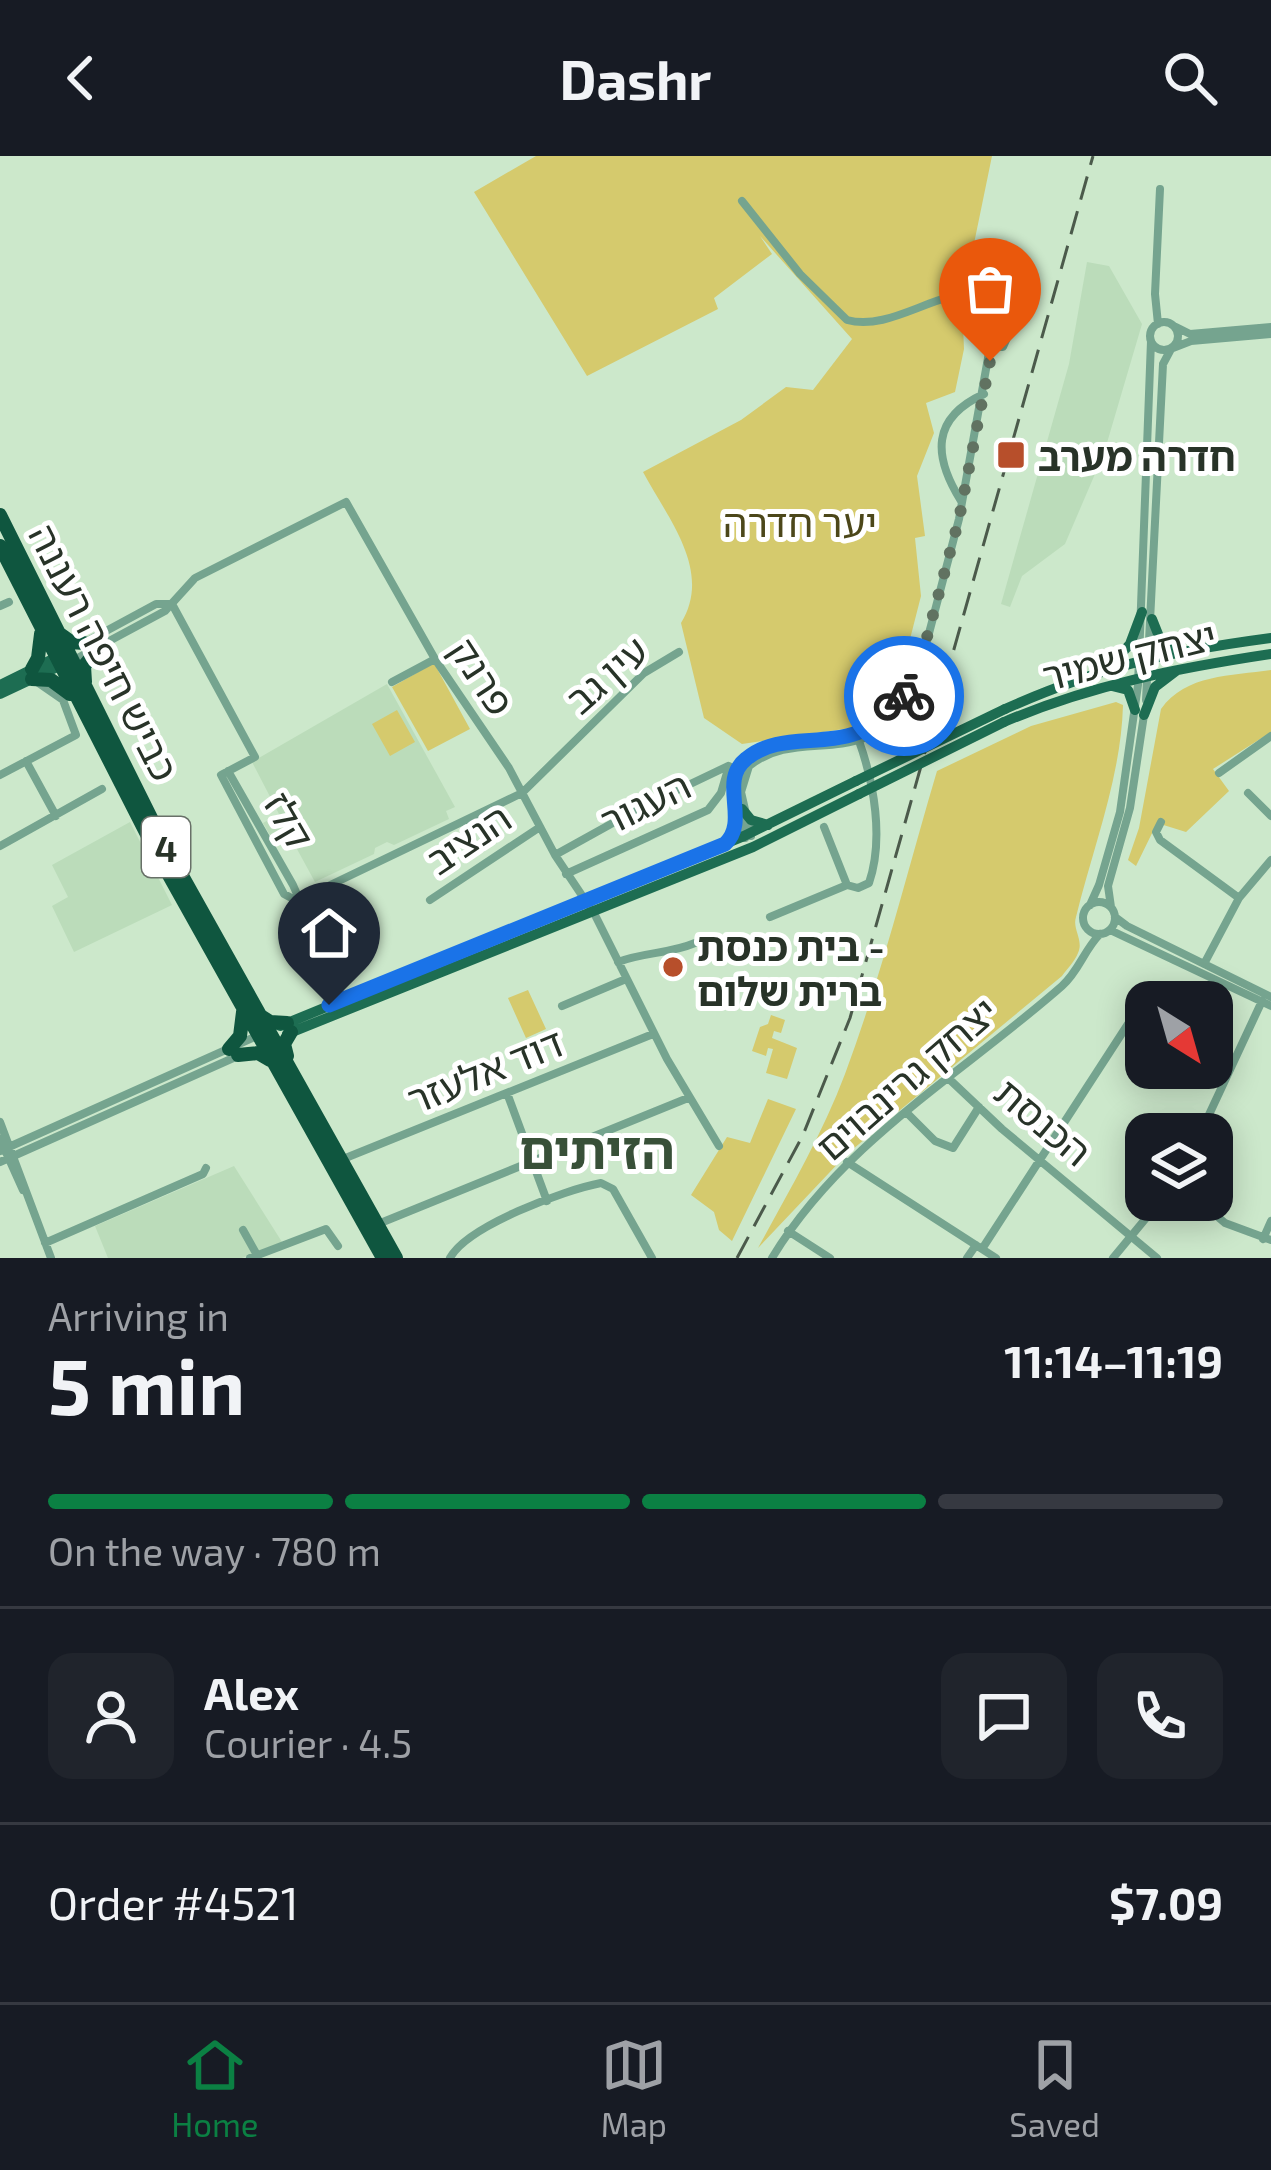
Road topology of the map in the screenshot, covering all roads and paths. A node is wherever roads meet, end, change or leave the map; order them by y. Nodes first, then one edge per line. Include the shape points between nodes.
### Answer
1 (1160, 189) dead end
2 (742, 201) dead end
3 (1158, 324) junction
4 (1176, 327) junction
5 (1271, 330) edge
6 (989, 331) junction
7 (1151, 340) junction
8 (994, 348) junction
9 (1172, 348) junction
10 (984, 394) junction
11 (962, 502) junction
12 (0, 515) edge
13 (0, 546) edge
14 (172, 604) junction
15 (1147, 616) junction
16 (48, 629) junction
17 (1271, 638) edge
18 (84, 643) junction
19 (101, 646) junction
20 (1186, 650) junction
21 (679, 652) dead end
22 (1271, 654) edge
23 (435, 658) junction
24 (1145, 658) junction
25 (63, 659) junction
26 (1107, 667) junction
27 (1188, 667) junction
28 (32, 674) junction
29 (1144, 675) junction
30 (392, 682) dead end
31 (1103, 686) junction
32 (0, 690) edge
33 (82, 697) junction
34 (1140, 713) junction
35 (1004, 716) junction
36 (1271, 736) edge
37 (856, 740) junction
38 (26, 761) junction
39 (1219, 772) dead end
40 (0, 775) edge
41 (858, 788) junction
42 (102, 789) dead end
43 (522, 793) junction
44 (1249, 793) dead end
45 (739, 811) junction
46 (56, 816) junction
47 (1271, 816) edge
48 (1161, 822) dead end
49 (770, 825) junction
50 (824, 826) dead end
51 (540, 827) junction
52 (749, 839) junction
53 (725, 844) junction
54 (0, 846) edge
55 (555, 855) junction
56 (1271, 860) edge
57 (568, 877) junction
58 (847, 885) junction
59 (1239, 898) junction
60 (430, 900) dead end
61 (297, 901) junction
62 (1090, 905) junction
63 (586, 906) junction
64 (1113, 912) junction
65 (770, 917) dead end
66 (1086, 926) junction
67 (1105, 932) junction
68 (695, 943) dead end
69 (1086, 950) junction
70 (618, 962) junction
71 (1202, 967) junction
72 (626, 979) junction
73 (344, 999) junction
74 (1268, 1000) edge
75 (562, 1006) dead end
76 (250, 1013) junction
77 (289, 1027) junction
78 (1125, 1029) edge
79 (653, 1034) junction
80 (264, 1038) junction
81 (234, 1052) junction
82 (270, 1060) junction
83 (1233, 1064) edge
84 (947, 1077) junction
85 (298, 1088) junction
86 (507, 1093) junction
87 (688, 1098) junction
88 (979, 1107) junction
89 (906, 1112) junction
90 (28, 1139) junction
91 (5, 1146) edge
92 (719, 1146) dead end
93 (1040, 1159) junction
94 (339, 1161) junction
95 (847, 1162) junction
96 (532, 1164) junction
97 (206, 1168) dead end
98 (548, 1201) junction
99 (1142, 1221) edge
100 (1223, 1221) edge
101 (1271, 1221) edge
102 (376, 1225) junction
103 (243, 1230) dead end
104 (788, 1231) junction
105 (1129, 1235) junction
106 (1267, 1240) edge
107 (45, 1243) junction
108 (338, 1246) dead end
109 (979, 1247) junction
110 (256, 1257) edge
111 (51, 1258) edge
112 (383, 1258) edge
113 (396, 1258) edge
114 (450, 1258) edge
115 (652, 1258) edge
116 (772, 1258) edge
117 (830, 1258) edge
118 (968, 1258) edge
119 (996, 1258) edge
120 (1113, 1258) edge
121 (1157, 1258) edge

1 - 3 street
2 - 6 street via 847,320 880,319 969,292 983,294
3 - 4 street
3 - 7 street
4 - 5 street via 1190,334
4 - 9 street
5 - 9 street
6 - 8 street
6 - 8 street via 1007,334 1006,345
7 - 9 street via 1160,350
7 - 15 street
8 - 10 street
9 - 15 street via 1163,364
10 - 11 street
10 - 11 street via 959,405 944,427 944,465
11 - 37 street via 917,674 890,714
12 - 16 highway, כביש חיפה רעננה / 4
13 - 16 highway, כביש חיפה רעננה / 4
14 - 18 street via 156,604
14 - 19 street
14 - 23 street, פרנק via 195,578 346,502
14 - 61 street, קלז via 255,757 221,775 284,894
15 - 20 main road via 1164,643
15 - 24 street
15 - 26 main road
16 - 18 highway
16 - 25 highway, כביש חיפה רעננה / 4
16 - 28 highway
17 - 20 main road, יצחק שמיר
18 - 25 street
19 - 25 street
19 - 33 highway via 84,667
20 - 24 main road, יצחק שמיר
21 - 43 street, עין גב via 644,674
22 - 27 main road, יצחק שמיר
23 - 30 street
23 - 43 street, פרנק
24 - 26 main road, יצחק שמיר
24 - 29 street
25 - 28 main road
25 - 33 highway, כביש חיפה רעננה / 4
26 - 35 main road, יצחק שמיר
27 - 29 main road, יצחק שמיר
27 - 34 main road via 1159,683
28 - 32 main road
28 - 33 highway
28 - 38 street via 63,700 76,735
29 - 31 main road, יצחק שמיר
29 - 34 street
31 - 34 main road via 1128,691
31 - 35 main road, יצחק שמיר
33 - 76 highway, כביש חיפה רעננה / 4
34 - 62 street
34 - 64 street via 1130,808 1108,886
35 - 41 main road, bridge
36 - 39 street
37 - 45 street via 758,758 744,772
37 - 58 street via 877,844 872,877 862,887
38 - 40 street
38 - 46 street
41 - 49 main road
41 - 52 main road
42 - 46 street
43 - 51 street, פרנק
43 - 61 street, עין גב
44 - 47 street
45 - 49 main road
45 - 52 street
45 - 53 main road
46 - 54 street
48 - 59 street via 1160,840
49 - 52 main road
50 - 58 street
51 - 55 street, פרנק
51 - 60 street, הנציב
52 - 53 main road
52 - 63 main road
53 - 63 main road
55 - 57 street, פרנק
55 - 57 street, העגור via 729,766 708,810
56 - 59 street
57 - 63 street, פרנק
58 - 65 street
59 - 71 street
61 - 73 street, קלז
62 - 64 street via 1103,902
62 - 66 street
63 - 70 street, פרנק
63 - 73 main road
63 - 77 main road
64 - 67 street
64 - 71 street
66 - 67 street
66 - 69 street
67 - 69 street, יצחק גרינבוים
67 - 71 street
68 - 70 street
69 - 84 street, יצחק גרינבוים via 1066,982
70 - 72 street, פרנק
71 - 74 street
72 - 75 street
72 - 79 street, פרנק
73 - 77 main road
74 - 83 street
76 - 77 highway
76 - 80 highway, כביש חיפה רעננה / 4
76 - 81 highway
77 - 80 main road
77 - 85 highway via 285,1049
78 - 93 street
79 - 86 street, דוד אלעזר
79 - 87 street, פרנק
80 - 81 street
80 - 82 highway, כביש חיפה רעננה / 4
80 - 85 highway, כביש חיפה רעננה / 4
81 - 82 highway
81 - 90 street
81 - 91 street
82 - 112 highway, כביש חיפה רעננה / 4
84 - 88 street, הכנסת
84 - 89 street, יצחק גרינבוים
85 - 94 highway, כביש חיפה רעננה / 4
86 - 94 street, דוד אלעזר
86 - 96 street
87 - 92 street, פרנק
87 - 96 street
88 - 89 street via 953,1148
88 - 93 street, הכנסת
89 - 95 street, יצחק גרינבוים
90 - 91 street
90 - 91 street via 13,1137
91 - 107 street
93 - 105 street, הכנסת
93 - 109 street
94 - 102 highway, כביש חיפה רעננה / 4
95 - 104 street, יצחק גרינבוים
95 - 109 street
96 - 98 street
96 - 102 street
97 - 107 street
98 - 114 street via 470,1235
98 - 115 street via 601,1183 614,1189
99 - 105 street
100 - 106 street
101 - 106 street
102 - 113 highway, כביש חיפה רעננה / 4
103 - 110 street
104 - 116 street, יצחק גרינבוים
104 - 117 street
105 - 120 street
105 - 121 street, הכנסת
107 - 111 street
108 - 110 street via 326,1229
109 - 118 street
109 - 119 street

